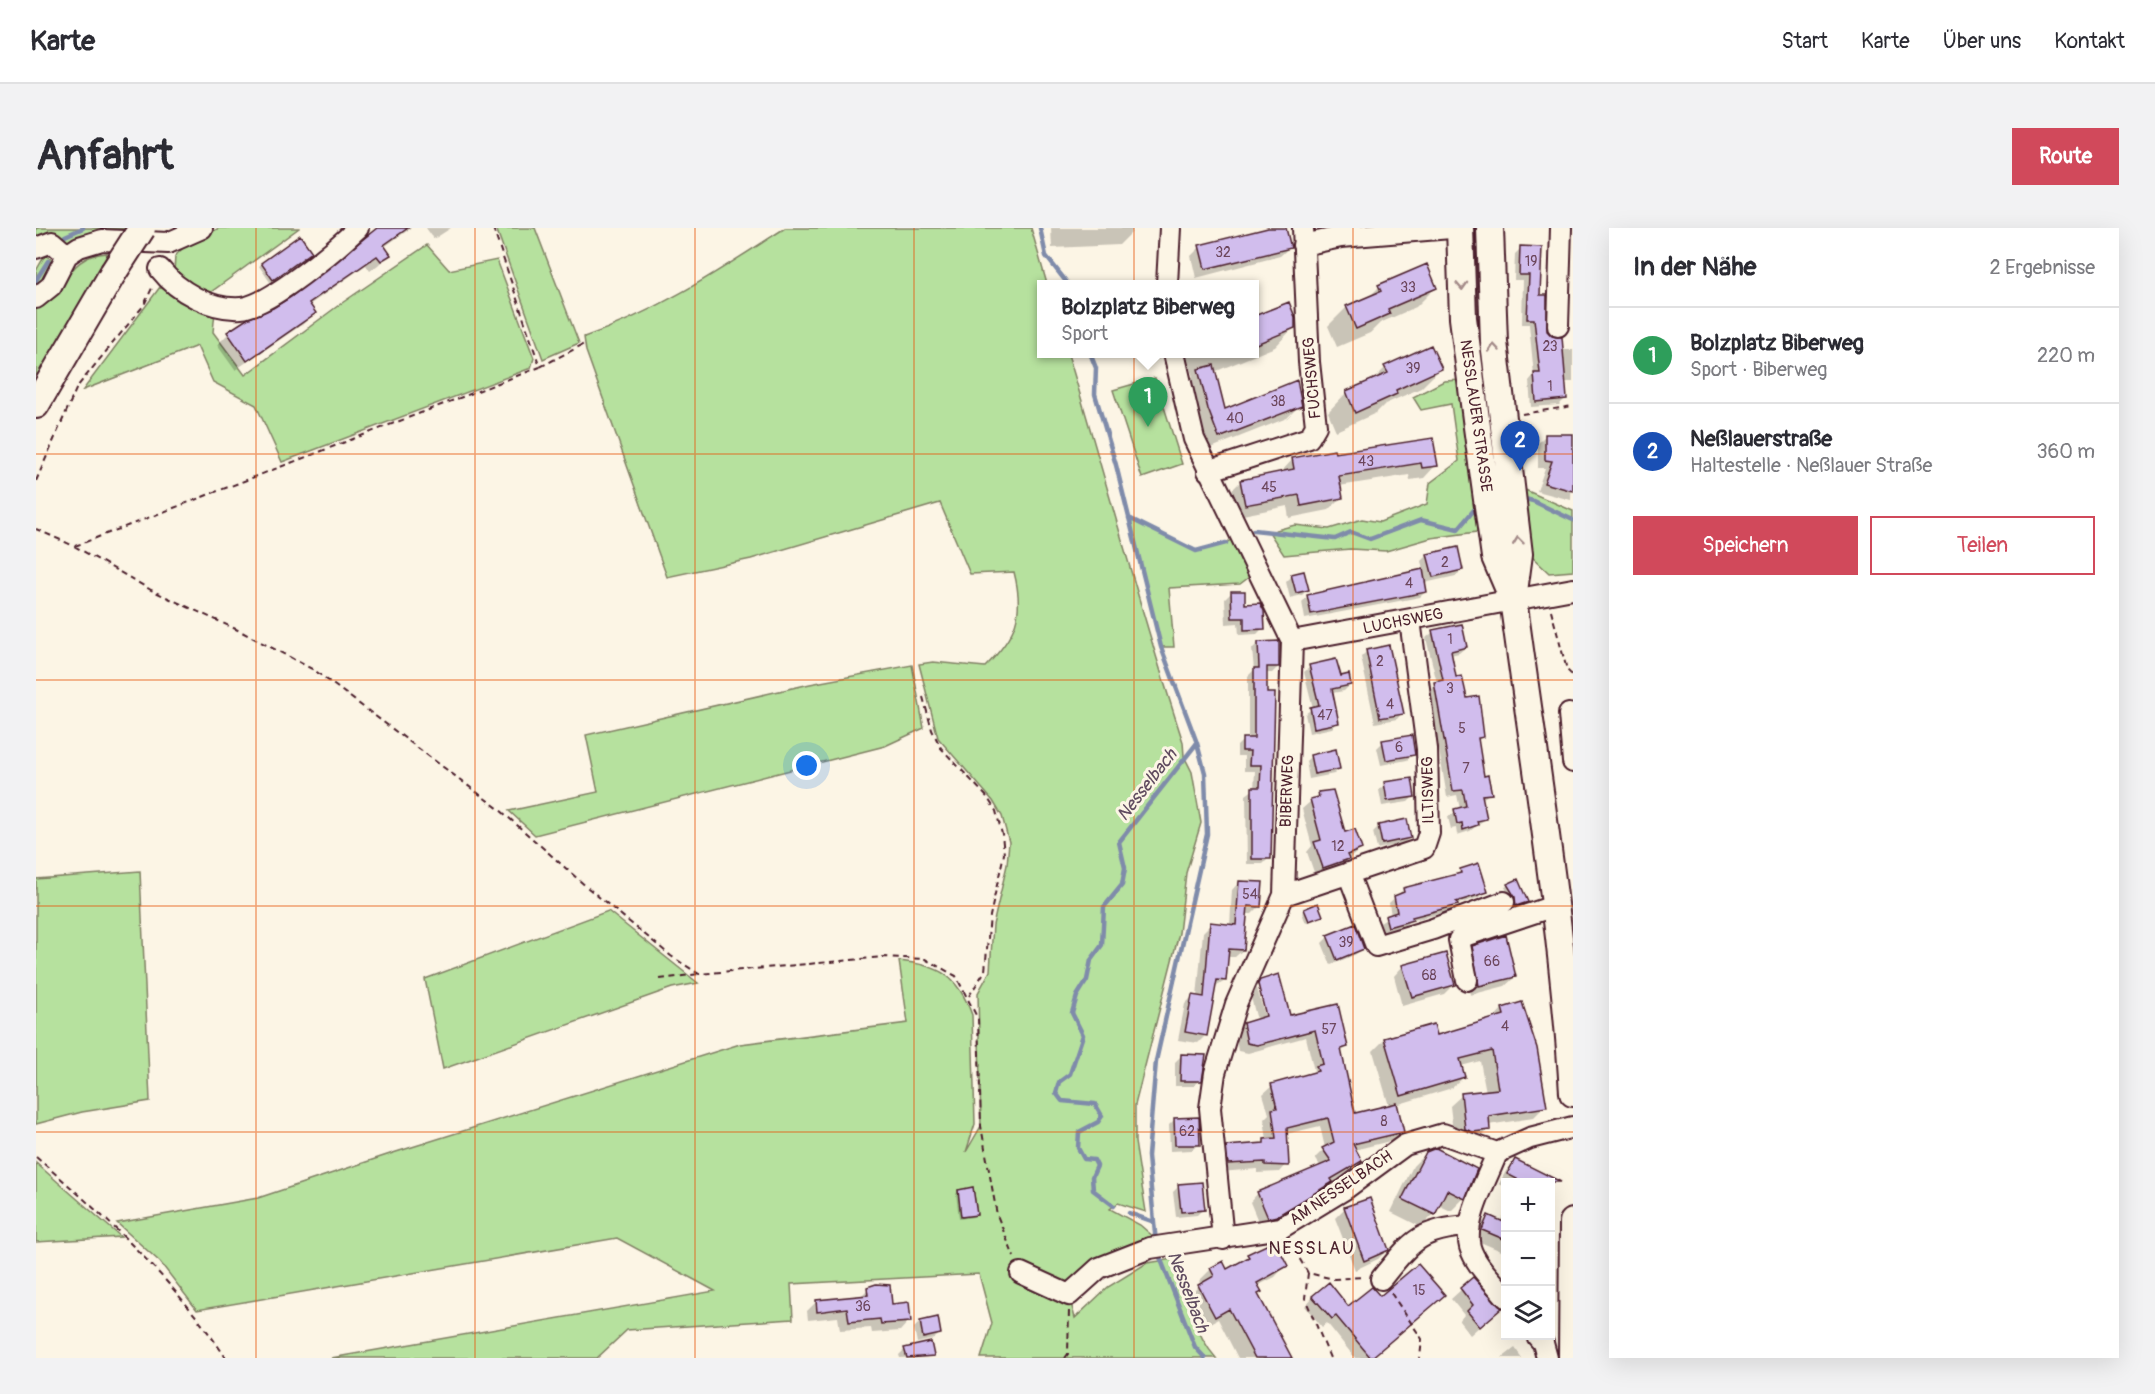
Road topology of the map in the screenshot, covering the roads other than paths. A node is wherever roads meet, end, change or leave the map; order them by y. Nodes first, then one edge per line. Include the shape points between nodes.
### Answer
1 (142, 228) edge
2 (202, 228) edge
3 (358, 228) edge
4 (1170, 228) edge
5 (1451, 228) edge
6 (1460, 228) edge
7 (1490, 228) edge
8 (1548, 228) edge
9 (1561, 228) edge
10 (1573, 228) edge
11 (1303, 236) edge
12 (36, 248) edge
13 (67, 255) junction
14 (160, 269) road end
15 (1167, 280) edge
16 (36, 298) edge
17 (1558, 326) dead end
18 (1175, 358) edge
19 (36, 405) edge
20 (1208, 471) junction
21 (1573, 589) edge
22 (1513, 599) junction
23 (1410, 620) junction
24 (1292, 641) junction
25 (1569, 714) dead end
26 (1573, 762) edge
27 (1348, 873) junction
28 (1284, 895) junction
29 (1504, 902) dead end
30 (1557, 905) junction
31 (1467, 980) dead end
32 (1573, 1093) edge
33 (1573, 1127) edge
34 (1497, 1153) junction
35 (1573, 1222) edge
36 (1469, 1226) junction
37 (1223, 1239) junction
38 (1021, 1273) road end
39 (1381, 1279) road end
40 (1501, 1291) edge
41 (1540, 1340) edge
42 (1547, 1358) edge
43 (1572, 1358) edge

1 - 19 main road, bridge
2 - 13 street via 168,243 102,240
3 - 14 street via 266,300 241,308 216,305 187,293 172,284
4 - 15 street
5 - 11 street, FUCHSWEG via 1341,237
6 -> 22 main road, NESSLAUER STRASSE via 1463,318 1495,557
22 -> 7 main road, NESSLAUER STRASSE via 1519,554 1492,310
8 - 9 street
9 - 10 street
9 - 17 street
11 - 20 street, FUCHSWEG via 1316,426 1310,438
12 - 13 street via 52,242
13 - 16 street via 51,286
18 - 20 street, BIBERWEG via 1194,439
20 - 24 street, BIBERWEG
21 - 22 street, LUCHSWEG
22 - 23 street, LUCHSWEG
22 - 30 main road, NESSLAUER STRASSE
23 - 24 street, LUCHSWEG
23 - 27 street, ILTISWEG via 1427,749 1429,833 1424,848
24 - 28 street, BIBERWEG
25 - 26 street
27 - 28 street, ILTISWEG
27 - 29 street via 1376,946
28 - 37 street, BIBERWEG via 1236,1004 1215,1073 1210,1108
30 - 31 street via 1459,940
30 - 32 main road, NESSLAUER STRASSE
33 - 34 street via 1530,1138
34 - 36 street
34 - 37 street, AM NESSELBACH via 1443,1134 1405,1145 1345,1189 1281,1228
35 - 43 main road
36 - 39 street via 1441,1228 1419,1236
36 - 40 street via 1470,1247
37 - 38 street, AM NESSELBACH via 1155,1247 1099,1268 1069,1295
41 - 42 street

